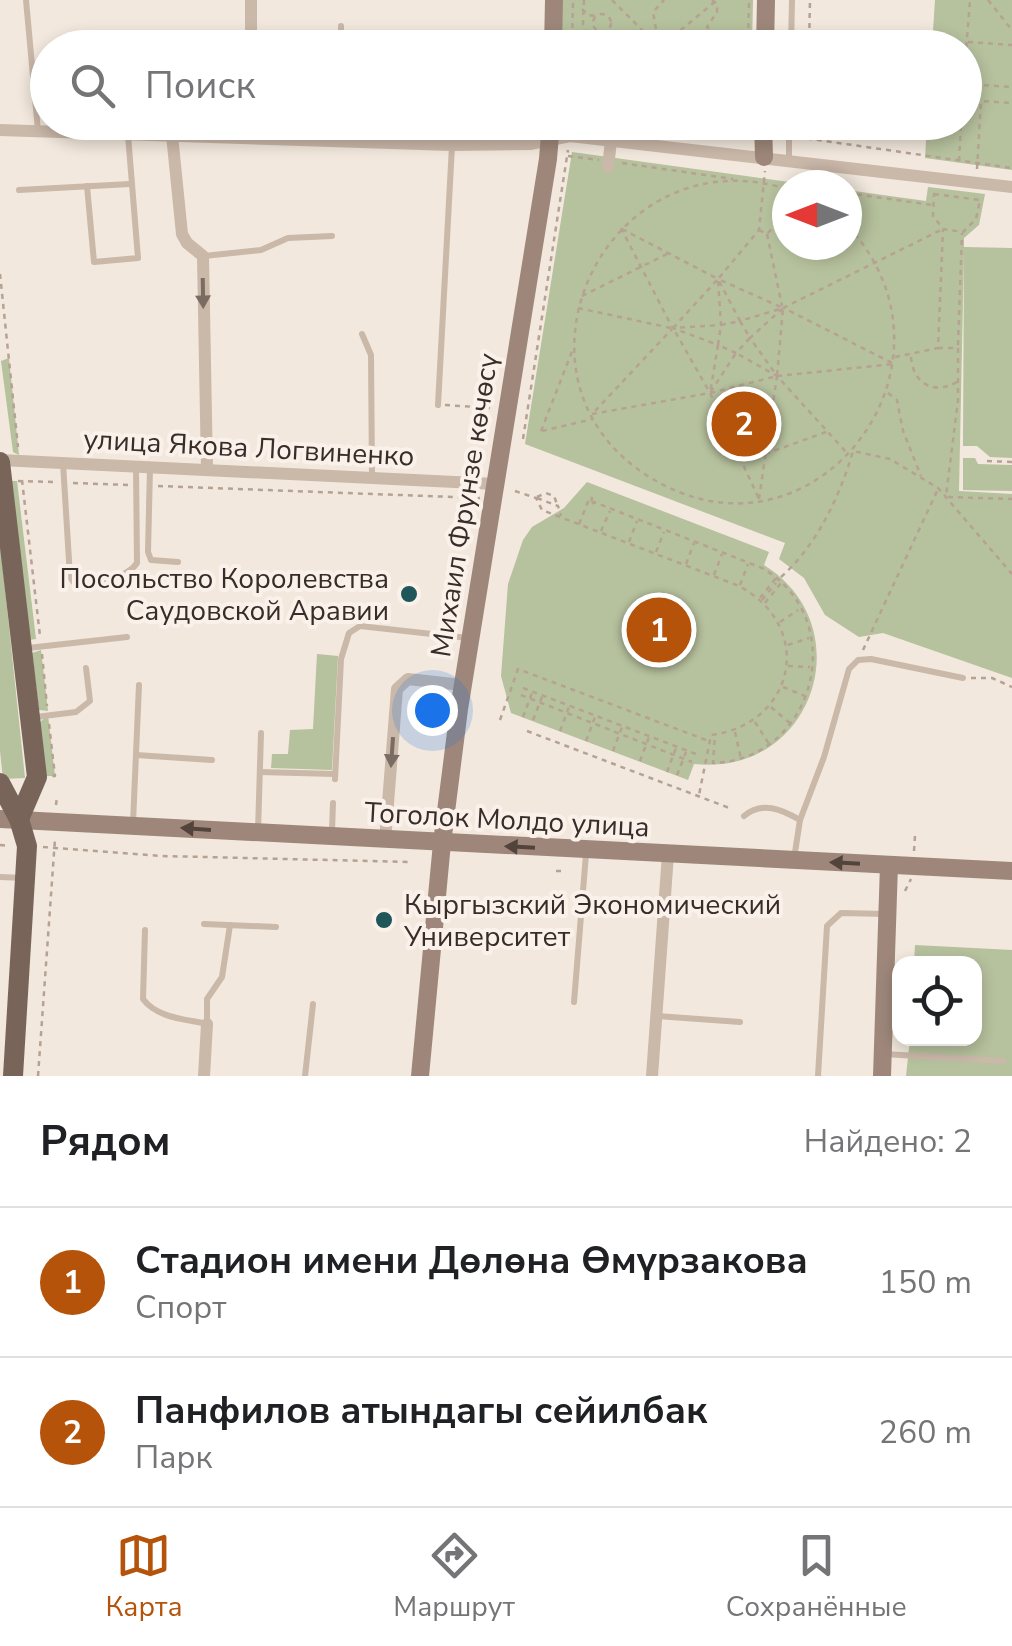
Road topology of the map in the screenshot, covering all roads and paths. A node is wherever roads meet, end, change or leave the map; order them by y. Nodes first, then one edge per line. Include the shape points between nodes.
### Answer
1 (26, 0) edge
2 (251, 0) edge
3 (554, 0) edge
4 (572, 0) edge
5 (584, 0) edge
6 (612, 0) edge
7 (664, 0) edge
8 (715, 0) edge
9 (749, 0) edge
10 (766, 0) edge
11 (792, 0) edge
12 (810, 0) edge
13 (970, 0) edge
14 (988, 0) edge
15 (582, 8) junction
16 (598, 16) junction
17 (341, 26) dead end
18 (594, 26) junction
19 (251, 30) edge
20 (341, 30) edge
21 (553, 30) edge
22 (572, 30) edge
23 (586, 30) edge
24 (587, 30) edge
25 (600, 30) edge
26 (606, 30) edge
27 (642, 30) edge
28 (656, 30) edge
29 (680, 30) edge
30 (709, 30) edge
31 (748, 30) edge
32 (765, 30) edge
33 (791, 30) edge
34 (809, 30) edge
35 (968, 30) edge
36 (1012, 30) edge
37 (30, 42) edge
38 (982, 43) edge
39 (1012, 45) edge
40 (982, 85) edge
41 (1012, 87) edge
42 (982, 101) edge
43 (1012, 103) edge
44 (0, 130) edge
45 (30, 131) edge
46 (128, 140) edge
47 (169, 140) edge
48 (326, 140) edge
49 (534, 140) edge
50 (543, 140) edge
51 (603, 140) edge
52 (756, 140) edge
53 (789, 140) edge
54 (815, 140) edge
55 (960, 140) edge
56 (978, 140) edge
57 (342, 141) joint
58 (611, 141) junction
59 (452, 144) junction
60 (760, 160) junction
61 (788, 160) junction
62 (958, 161) junction
63 (977, 163) junction
64 (608, 164) junction
65 (1012, 168) edge
66 (977, 171) dead end
67 (744, 180) junction
68 (764, 182) junction
69 (130, 184) junction
70 (772, 184) edge
71 (87, 186) junction
72 (1012, 188) edge
73 (18, 190) dead end
74 (862, 196) edge
75 (933, 205) junction
76 (621, 228) junction
77 (772, 229) edge
78 (943, 229) junction
79 (759, 230) junction
80 (962, 232) junction
81 (767, 234) junction
82 (332, 236) dead end
83 (862, 245) edge
84 (670, 252) junction
85 (203, 256) junction
86 (876, 264) junction
87 (642, 267) junction
88 (0, 274) edge
89 (718, 280) junction
90 (581, 296) junction
91 (578, 308) junction
92 (783, 308) junction
93 (740, 321) junction
94 (721, 325) junction
95 (673, 328) junction
96 (362, 334) dead end
97 (750, 338) junction
98 (574, 344) junction
99 (718, 344) junction
100 (938, 348) junction
101 (958, 348) junction
102 (736, 353) junction
103 (912, 354) junction
104 (895, 358) junction
105 (894, 364) junction
106 (777, 376) junction
107 (958, 381) junction
108 (888, 392) junction
109 (710, 393) junction
110 (438, 405) joint
111 (508, 409) junction
112 (593, 416) junction
113 (828, 432) junction
114 (523, 439) dead end
115 (851, 453) junction
116 (765, 454) junction
117 (10, 461) edge
118 (987, 461) dead end
119 (1012, 462) edge
120 (63, 463) junction
121 (143, 467) junction
122 (206, 470) junction
123 (372, 478) junction
124 (922, 478) junction
125 (22, 480) junction
126 (63, 482) junction
127 (496, 484) junction
128 (137, 485) junction
129 (149, 486) junction
130 (938, 488) junction
131 (516, 490) dead end
132 (946, 497) junction
133 (481, 498) dead end
134 (536, 498) junction
135 (1012, 499) edge
136 (759, 500) junction
137 (610, 509) junction
138 (561, 517) junction
139 (637, 520) junction
140 (579, 524) junction
141 (664, 530) junction
142 (601, 532) junction
143 (694, 542) junction
144 (628, 543) junction
145 (723, 553) junction
146 (656, 554) junction
147 (178, 562) dead end
148 (748, 563) junction
149 (686, 565) junction
150 (1012, 574) edge
151 (714, 576) junction
152 (779, 580) junction
153 (740, 586) junction
154 (762, 601) junction
155 (800, 609) junction
156 (778, 622) junction
157 (127, 637) dead end
158 (811, 637) junction
159 (470, 638) junction
160 (786, 645) junction
161 (31, 648) junction
162 (858, 660) junction
163 (787, 666) junction
164 (813, 667) junction
165 (86, 668) dead end
166 (963, 678) joint
167 (139, 685) dead end
168 (462, 685) junction
169 (781, 686) junction
170 (1012, 687) edge
171 (523, 688) dead end
172 (533, 692) junction
173 (543, 695) junction
174 (520, 696) dead end
175 (806, 697) junction
176 (530, 699) junction
177 (540, 703) junction
178 (570, 705) junction
179 (770, 706) junction
180 (566, 713) junction
181 (39, 716) junction
182 (596, 716) junction
183 (524, 717) dead end
184 (500, 720) dead end
185 (533, 720) dead end
186 (754, 721) junction
187 (593, 724) junction
188 (791, 724) junction
189 (623, 726) junction
190 (527, 730) dead end
191 (560, 730) dead end
192 (735, 731) junction
193 (262, 732) dead end
194 (620, 734) junction
195 (715, 734) junction
196 (650, 736) junction
197 (586, 741) dead end
198 (707, 741) junction
199 (646, 744) junction
200 (769, 744) junction
201 (676, 746) junction
202 (687, 750) junction
203 (613, 751) dead end
204 (673, 754) junction
205 (696, 754) dead end
206 (136, 756) junction
207 (684, 758) junction
208 (741, 759) junction
209 (212, 760) dead end
210 (640, 761) dead end
211 (692, 762) dead end
212 (260, 772) junction
213 (667, 772) dead end
214 (55, 776) dead end
215 (677, 776) dead end
216 (0, 783) edge
217 (700, 795) junction
218 (57, 796) dead end
219 (334, 803) dead end
220 (56, 805) dead end
221 (732, 808) dead end
222 (744, 816) dead end
223 (10, 819) edge
224 (800, 820) junction
225 (133, 826) junction
226 (258, 833) junction
227 (915, 836) dead end
228 (55, 838) dead end
229 (332, 838) junction
230 (386, 840) junction
231 (442, 844) junction
232 (0, 845) edge
233 (9, 846) dead end
234 (39, 847) dead end
235 (54, 848) junction
236 (586, 850) junction
237 (914, 852) dead end
238 (668, 854) junction
239 (794, 860) junction
240 (412, 862) dead end
241 (888, 865) junction
242 (556, 871) dead end
243 (562, 871) dead end
244 (1012, 871) edge
245 (912, 874) dead end
246 (0, 877) edge
247 (24, 878) junction
248 (905, 891) dead end
249 (886, 914) junction
250 (204, 924) dead end
251 (230, 925) junction
252 (276, 928) dead end
253 (145, 930) dead end
254 (574, 1002) dead end
255 (313, 1004) dead end
256 (656, 1016) junction
257 (740, 1022) dead end
258 (207, 1024) junction
259 (883, 1054) junction
260 (1003, 1061) dead end
261 (13, 1076) edge
262 (38, 1076) edge
263 (204, 1076) edge
264 (305, 1076) edge
265 (420, 1076) edge
266 (652, 1076) edge
267 (818, 1076) edge
268 (882, 1076) edge

1 - 37 lane
2 - 19 street
3 - 21 main road
4 - 22 path
5 - 15 path
6 - 27 path
7 - 28 path via 653,12
8 - 29 path
8 - 30 path
9 - 31 path
10 - 32 main road
11 - 33 lane
12 - 34 path
13 - 35 path
14 - 36 path
15 - 16 path
15 - 23 path
16 - 18 path
16 - 26 path via 609,17
17 - 20 lane
18 - 24 path
18 - 25 path
38 - 39 path
40 - 41 path
42 - 43 path
44 - 45 street
46 - 69 lane
47 - 85 street via 182,234
48 - 57 street
49 - 59 street
50 - 111 main road, Михаил Фрунзе көчөсү
51 - 58 street
52 - 60 main road
53 - 61 lane
54 - 62 path
55 - 62 path
56 - 63 path
57 - 59 street
58 - 60 street
58 - 64 street
59 - 110 lane
60 - 61 street
60 - 68 path
61 - 72 street
62 - 63 path
63 - 65 path
63 - 66 path
64 - 67 path
64 - 114 path via 568,153
67 - 68 path
67 - 76 path via 687,187
68 - 70 path
68 - 79 path
69 - 71 lane
69 - 71 lane via 138,258 94,262
71 - 73 lane
74 - 75 path
75 - 78 path
75 - 80 path via 934,194 980,200 976,219
76 - 84 path
76 - 87 path
76 - 90 path via 596,260
77 - 81 path
78 - 80 path
78 - 86 path
78 - 100 path
79 - 81 path
79 - 89 path
80 - 101 path
81 - 92 path
82 - 85 lane
83 - 86 path
84 - 87 path
84 - 89 path
85 -> 122 street
86 - 92 path
86 - 104 path via 893,309
87 - 90 path
87 - 95 path
88 - 117 path
89 - 92 path
89 - 93 path
89 - 94 path
89 - 95 path
90 - 91 path
91 - 95 path
91 - 98 path
92 - 93 path
92 - 97 path
92 - 105 path
92 - 106 path
93 - 94 path
93 - 97 path
94 - 95 path
94 - 99 path
95 - 99 path
95 - 109 path
95 - 112 path
96 - 123 lane via 372,355
97 - 102 path
97 - 106 path
98 - 112 path
98 - 112 path via 541,431
99 - 102 path
99 - 109 path
100 - 101 path
100 - 103 path
101 - 107 path
102 - 106 path
102 - 109 path
103 - 104 path
103 - 107 path via 916,376 928,386
104 - 105 path
105 - 106 path
105 - 108 path
106 - 109 path
106 - 113 path
106 - 116 path
107 - 132 path
108 - 115 path
108 - 124 path via 897,400
109 - 112 path
109 - 136 path
110 - 111 path
111 - 127 main road, Михаил Фрунзе көчөсү
112 - 136 path via 617,451 664,486 701,499
113 - 115 path
113 - 116 path
115 - 124 path via 890,459
115 - 136 path via 817,480
115 - 152 path via 842,489 798,562
116 - 136 path
117 - 120 street, улица Якова Логвиненко
117 - 125 path
117 - 161 main road
118 - 119 path
120 - 121 street, улица Якова Логвиненко
120 - 126 lane
121 - 122 street, улица Якова Логвиненко
121 - 128 lane
121 - 129 lane
122 - 123 street, улица Якова Логвиненко
123 - 127 street, улица Якова Логвиненко
124 - 130 path
125 - 126 path
125 - 161 path
126 - 128 path
126 - 128 lane via 70,577 83,586 134,570
127 - 159 main road, Михаил Фрунзе көчөсү
129 - 133 path
129 - 147 lane via 151,560
130 - 132 path
130 - 162 path
131 - 134 path
132 - 135 path
132 - 150 path
134 - 138 path via 542,510
134 - 138 path via 558,506
137 - 139 path
137 - 140 path via 591,505 590,497
137 - 142 path
138 - 140 path
139 - 141 path
139 - 144 path
140 - 142 path
141 - 143 path
141 - 146 path
142 - 144 path
143 - 145 path
143 - 149 path
144 - 146 path
145 - 148 path
145 - 151 path
146 - 149 path
148 - 152 path
148 - 153 path
149 - 151 path
151 - 153 path
152 - 154 path
152 - 155 path
153 - 154 path
154 - 156 path
155 - 156 path
155 - 158 path
156 - 160 path
157 - 161 lane
158 - 160 path
158 - 164 path
159 - 168 main road, Михаил Фрунзе көчөсү
159 - 212 lane via 360,626 349,632 341,658 335,776
160 - 163 path
161 - 181 main road
161 - 181 path
162 - 166 lane
162 - 224 lane via 849,669
163 - 164 path
163 - 169 path
164 - 175 path
165 - 181 lane via 90,701 76,712
166 - 170 path via 992,678
167 - 206 lane
168 -> 230 street via 408,679 398,689
168 - 231 main road, Михаил Фрунзе көчөсү
169 - 175 path
169 - 179 path
171 - 172 path
172 - 173 path
172 - 176 path
173 - 177 path
173 - 178 path
174 - 176 path
175 - 188 path
176 - 177 path
176 - 183 path
177 - 180 path
177 - 185 path
178 - 180 path
178 - 182 path
179 - 186 path
179 - 188 path
180 - 187 path
180 - 191 path
181 - 214 path
181 - 223 main road via 36,777
182 - 187 path
182 - 189 path
184 - 198 path via 518,669
186 - 192 path
186 - 200 path
187 - 194 path
187 - 197 path
188 - 200 path
189 - 194 path
189 - 196 path
190 - 217 path
192 - 195 path
192 - 208 path
193 - 212 lane
194 - 199 path
194 - 203 path
195 - 198 path
195 - 208 path via 714,763
196 - 199 path
196 - 201 path
198 - 217 path
199 - 204 path
199 - 210 path
200 - 208 path
201 - 202 path
201 - 204 path
202 - 205 path
202 - 207 path
204 - 207 path
204 - 213 path
206 - 209 lane
206 - 225 lane
207 - 211 path
207 - 215 path
212 - 226 lane
216 - 223 main road
217 - 221 path
218 - 220 path
219 - 229 lane
222 - 224 lane via 772,807
223 - 225 main road, Тоголок Молдо улица
223 - 247 main road via 26,846
224 - 239 lane
226 -> 225 main road, Тоголок Молдо улица
226 - 229 main road, Тоголок Молдо улица
227 - 237 path
228 - 235 path
229 - 230 main road, Тоголок Молдо улица
230 - 231 main road, Тоголок Молдо улица
236 -> 231 main road, Тоголок Молдо улица
231 - 265 main road, Михаил Фрунзе көчөсү
232 - 233 path
234 - 235 path
235 - 240 path
235 - 262 path
236 - 238 main road, Тоголок Молдо улица
236 - 254 lane
238 - 239 main road, Тоголок Молдо улица
238 - 256 street
241 -> 239 main road, Тоголок Молдо улица
241 - 244 main road, Тоголок Молдо улица
241 - 249 main road
242 - 243 path
245 - 248 path
246 - 247 lane
247 - 261 main road
249 - 259 main road
249 - 267 lane via 841,913 827,926
250 - 251 lane
251 - 252 lane
251 - 258 lane via 222,977 206,999
253 - 258 lane via 143,999 160,1013
255 - 264 lane
256 - 257 lane
256 - 266 street
258 - 263 street
259 - 260 lane
259 - 268 main road

